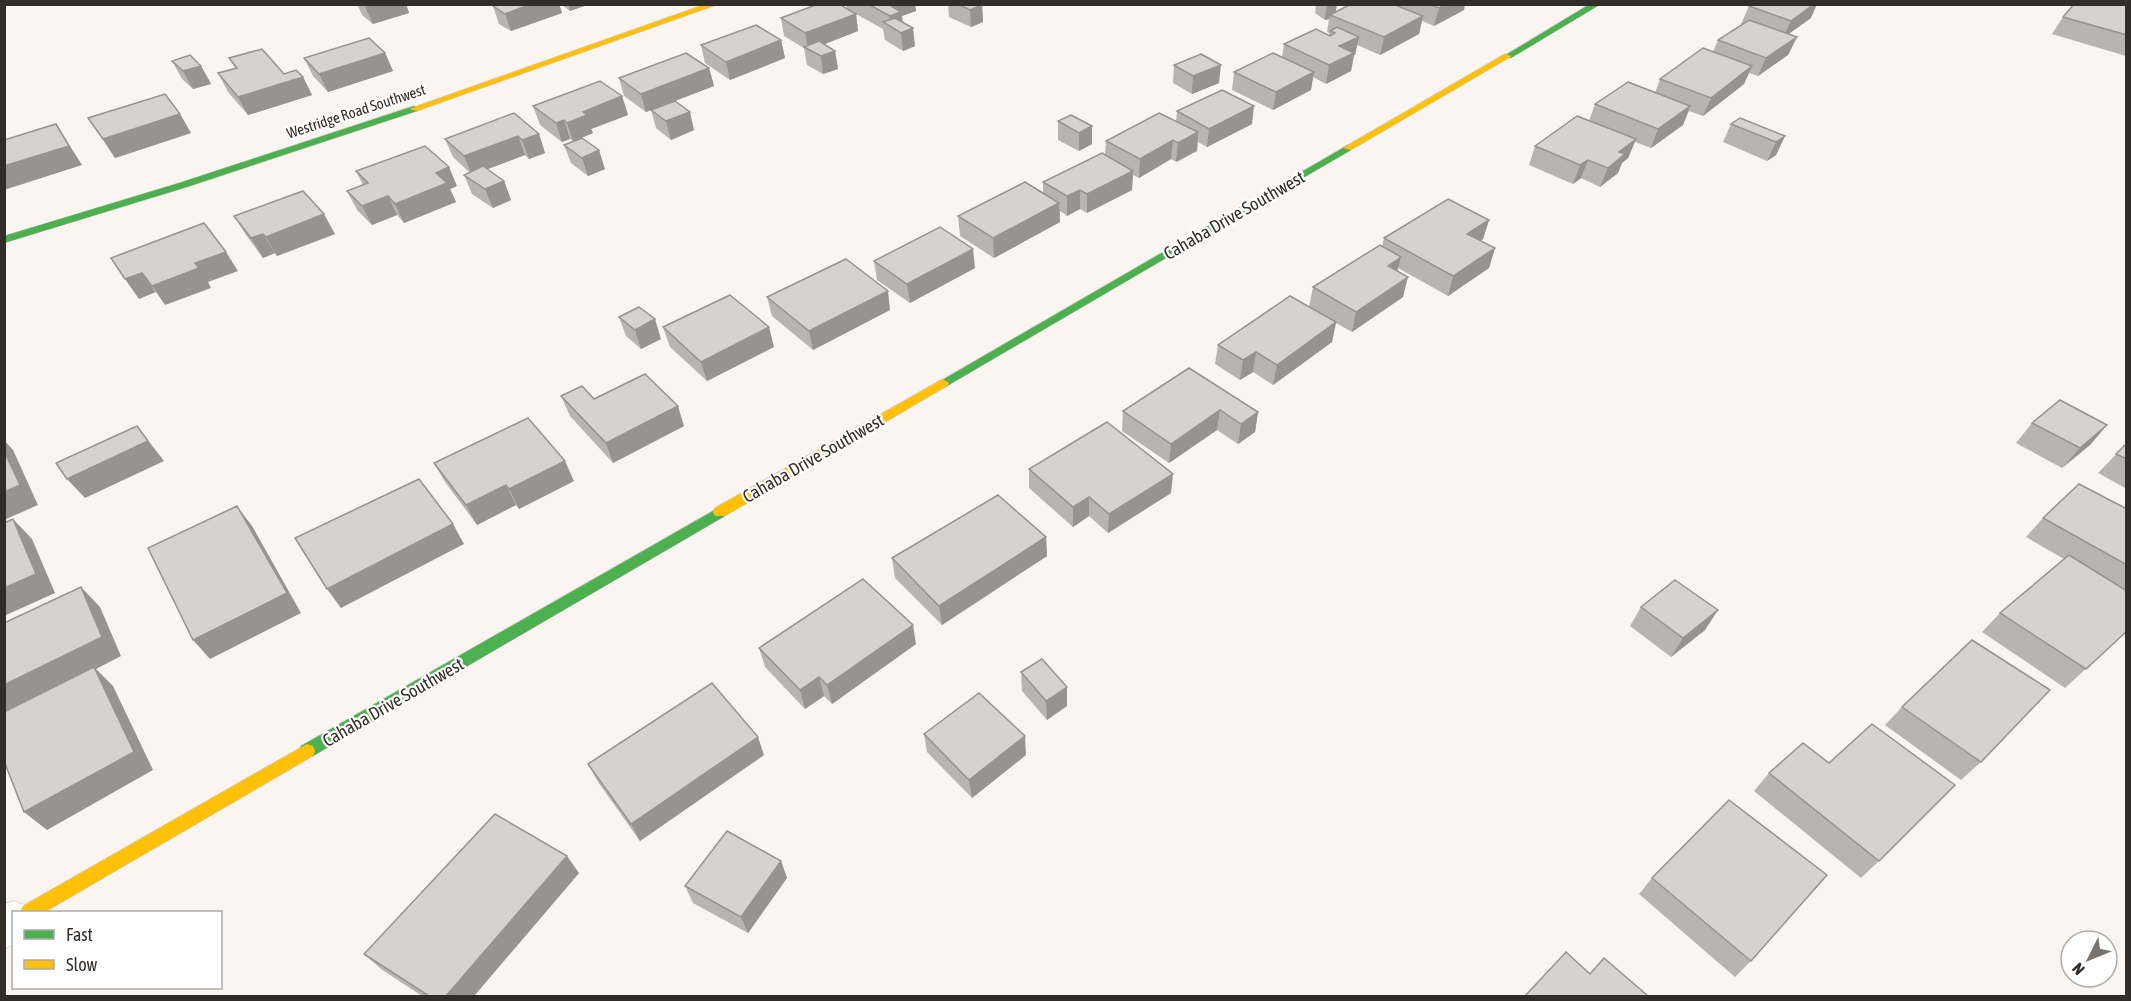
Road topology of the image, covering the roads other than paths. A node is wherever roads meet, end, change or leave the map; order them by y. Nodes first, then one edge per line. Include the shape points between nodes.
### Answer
1 (716, 4) edge
2 (1597, 4) edge
3 (4, 240) edge
4 (31, 911) edge

1 - 3 street, Westridge Road Southwest via 150,197
2 - 4 street, Cahaba Drive Southwest

